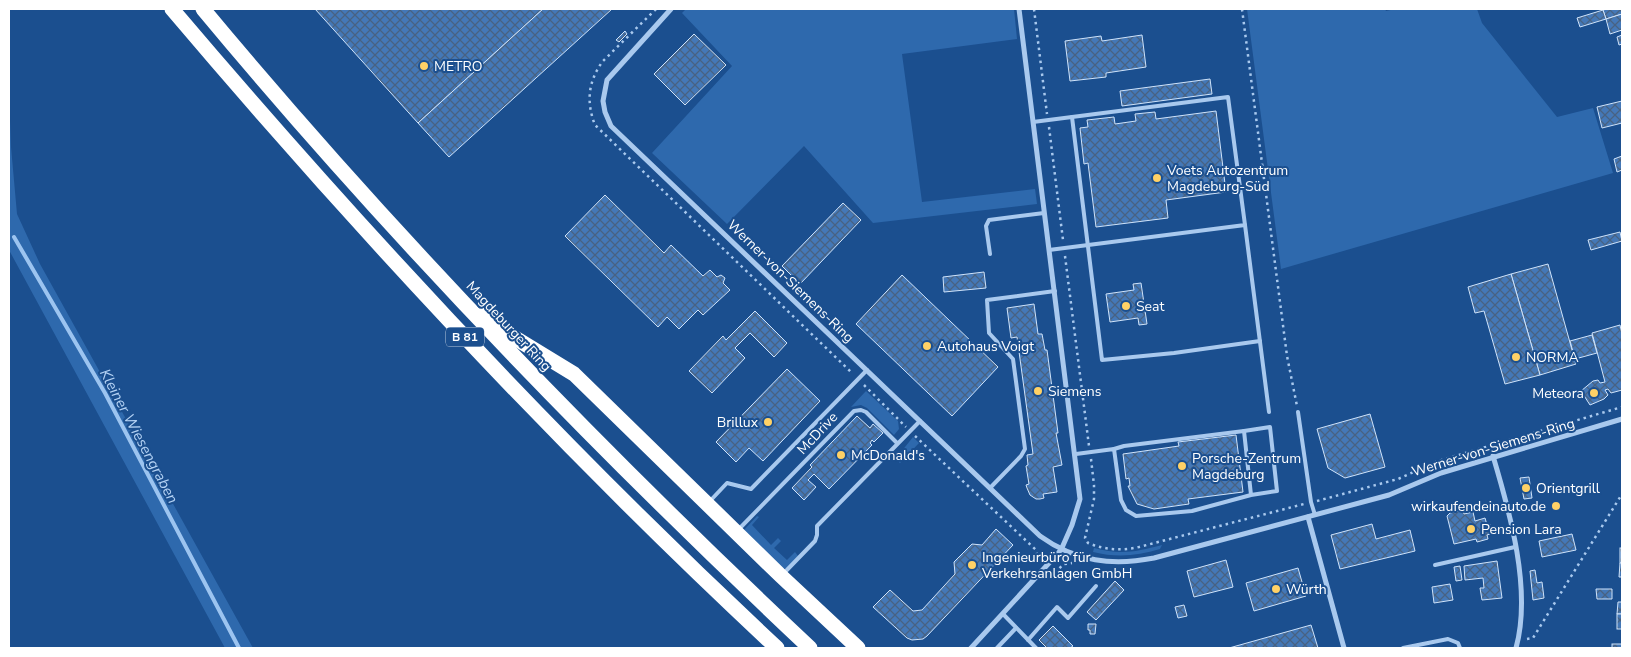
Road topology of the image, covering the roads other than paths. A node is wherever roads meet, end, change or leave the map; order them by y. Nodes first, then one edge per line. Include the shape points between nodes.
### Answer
1 (172, 9) edge
2 (203, 9) edge
3 (671, 9) edge
4 (1019, 9) edge
5 (1072, 117) junction
6 (1033, 122) junction
7 (1044, 213) junction
8 (1244, 225) junction
9 (1088, 245) junction
10 (1050, 250) junction
11 (990, 254) dead end
12 (440, 276) junction
13 (1055, 291) junction
14 (1260, 341) junction
15 (867, 370) junction
16 (1269, 412) dead end
17 (1298, 412) road end
18 (1622, 420) edge
19 (920, 421) junction
20 (1244, 431) junction
21 (897, 443) junction
22 (1114, 449) junction
23 (1076, 454) junction
24 (1492, 456) junction
25 (990, 488) junction
26 (1251, 496) junction
27 (707, 505) junction
28 (1315, 515) junction
29 (1308, 517) junction
30 (736, 533) junction
31 (1515, 547) junction
32 (1061, 550) junction
33 (1435, 565) dead end
34 (781, 576) junction
35 (1096, 586) dead end
36 (1003, 614) junction
37 (1016, 628) junction
38 (1028, 640) junction
39 (776, 648) edge
40 (810, 648) edge
41 (858, 648) edge
42 (971, 648) edge
43 (997, 648) edge
44 (1036, 648) edge
45 (1344, 648) edge
46 (1403, 648) edge
47 (1460, 648) edge
48 (1516, 648) edge

1 - 39 highway, B 81 via 334,196 507,382 696,573
2 - 12 highway, Magdeburger Ring / B 81 via 374,207
3 - 15 street, Werner-von-Siemens-Ring via 607,80 603,101 608,120 615,131
4 - 6 street
5 - 6 lane
5 - 8 lane via 1228,98
5 - 9 lane
6 - 7 street
7 - 10 street
7 - 11 lane via 989,220 986,226
8 - 9 lane
8 - 14 lane
9 - 10 lane
9 - 14 lane via 1102,360
10 - 13 street
12 - 27 highway via 468,294 515,338 574,374
12 - 40 highway, Magdeburger Ring / B 81 via 613,458
13 - 23 street
13 - 25 lane via 987,300 989,333 1013,359 1025,449
14 - 16 lane
15 - 19 street, Werner-von-Siemens-Ring
15 - 27 lane via 751,489 727,483
17 - 28 lane
18 - 24 street, Werner-von-Siemens-Ring
19 - 21 lane
19 - 25 street, Werner-von-Siemens-Ring
20 - 22 lane
20 - 26 lane
20 - 26 lane via 1270,427 1277,491
21 - 30 lane, McDrive via 866,412 855,411
21 - 34 lane via 817,526 814,541
22 - 23 lane
22 - 26 lane via 1121,500 1126,510 1136,516 1192,511
23 - 32 street via 1080,499
24 - 28 street, Werner-von-Siemens-Ring via 1441,472 1389,495
24 - 31 street via 1506,500
25 - 32 street, Werner-von-Siemens-Ring via 1040,536
27 - 30 highway
28 - 29 street, Werner-von-Siemens-Ring
29 - 32 street, Werner-von-Siemens-Ring via 1132,562 1103,562
29 - 45 street
30 - 34 highway
31 - 33 lane
31 - 48 street via 1522,595
32 - 36 street
34 - 41 highway
35 - 38 lane via 1068,618 1057,607
36 - 37 lane
36 - 42 street
37 - 38 lane
37 - 43 lane
38 - 44 lane
46 - 47 lane via 1448,639 1458,643

